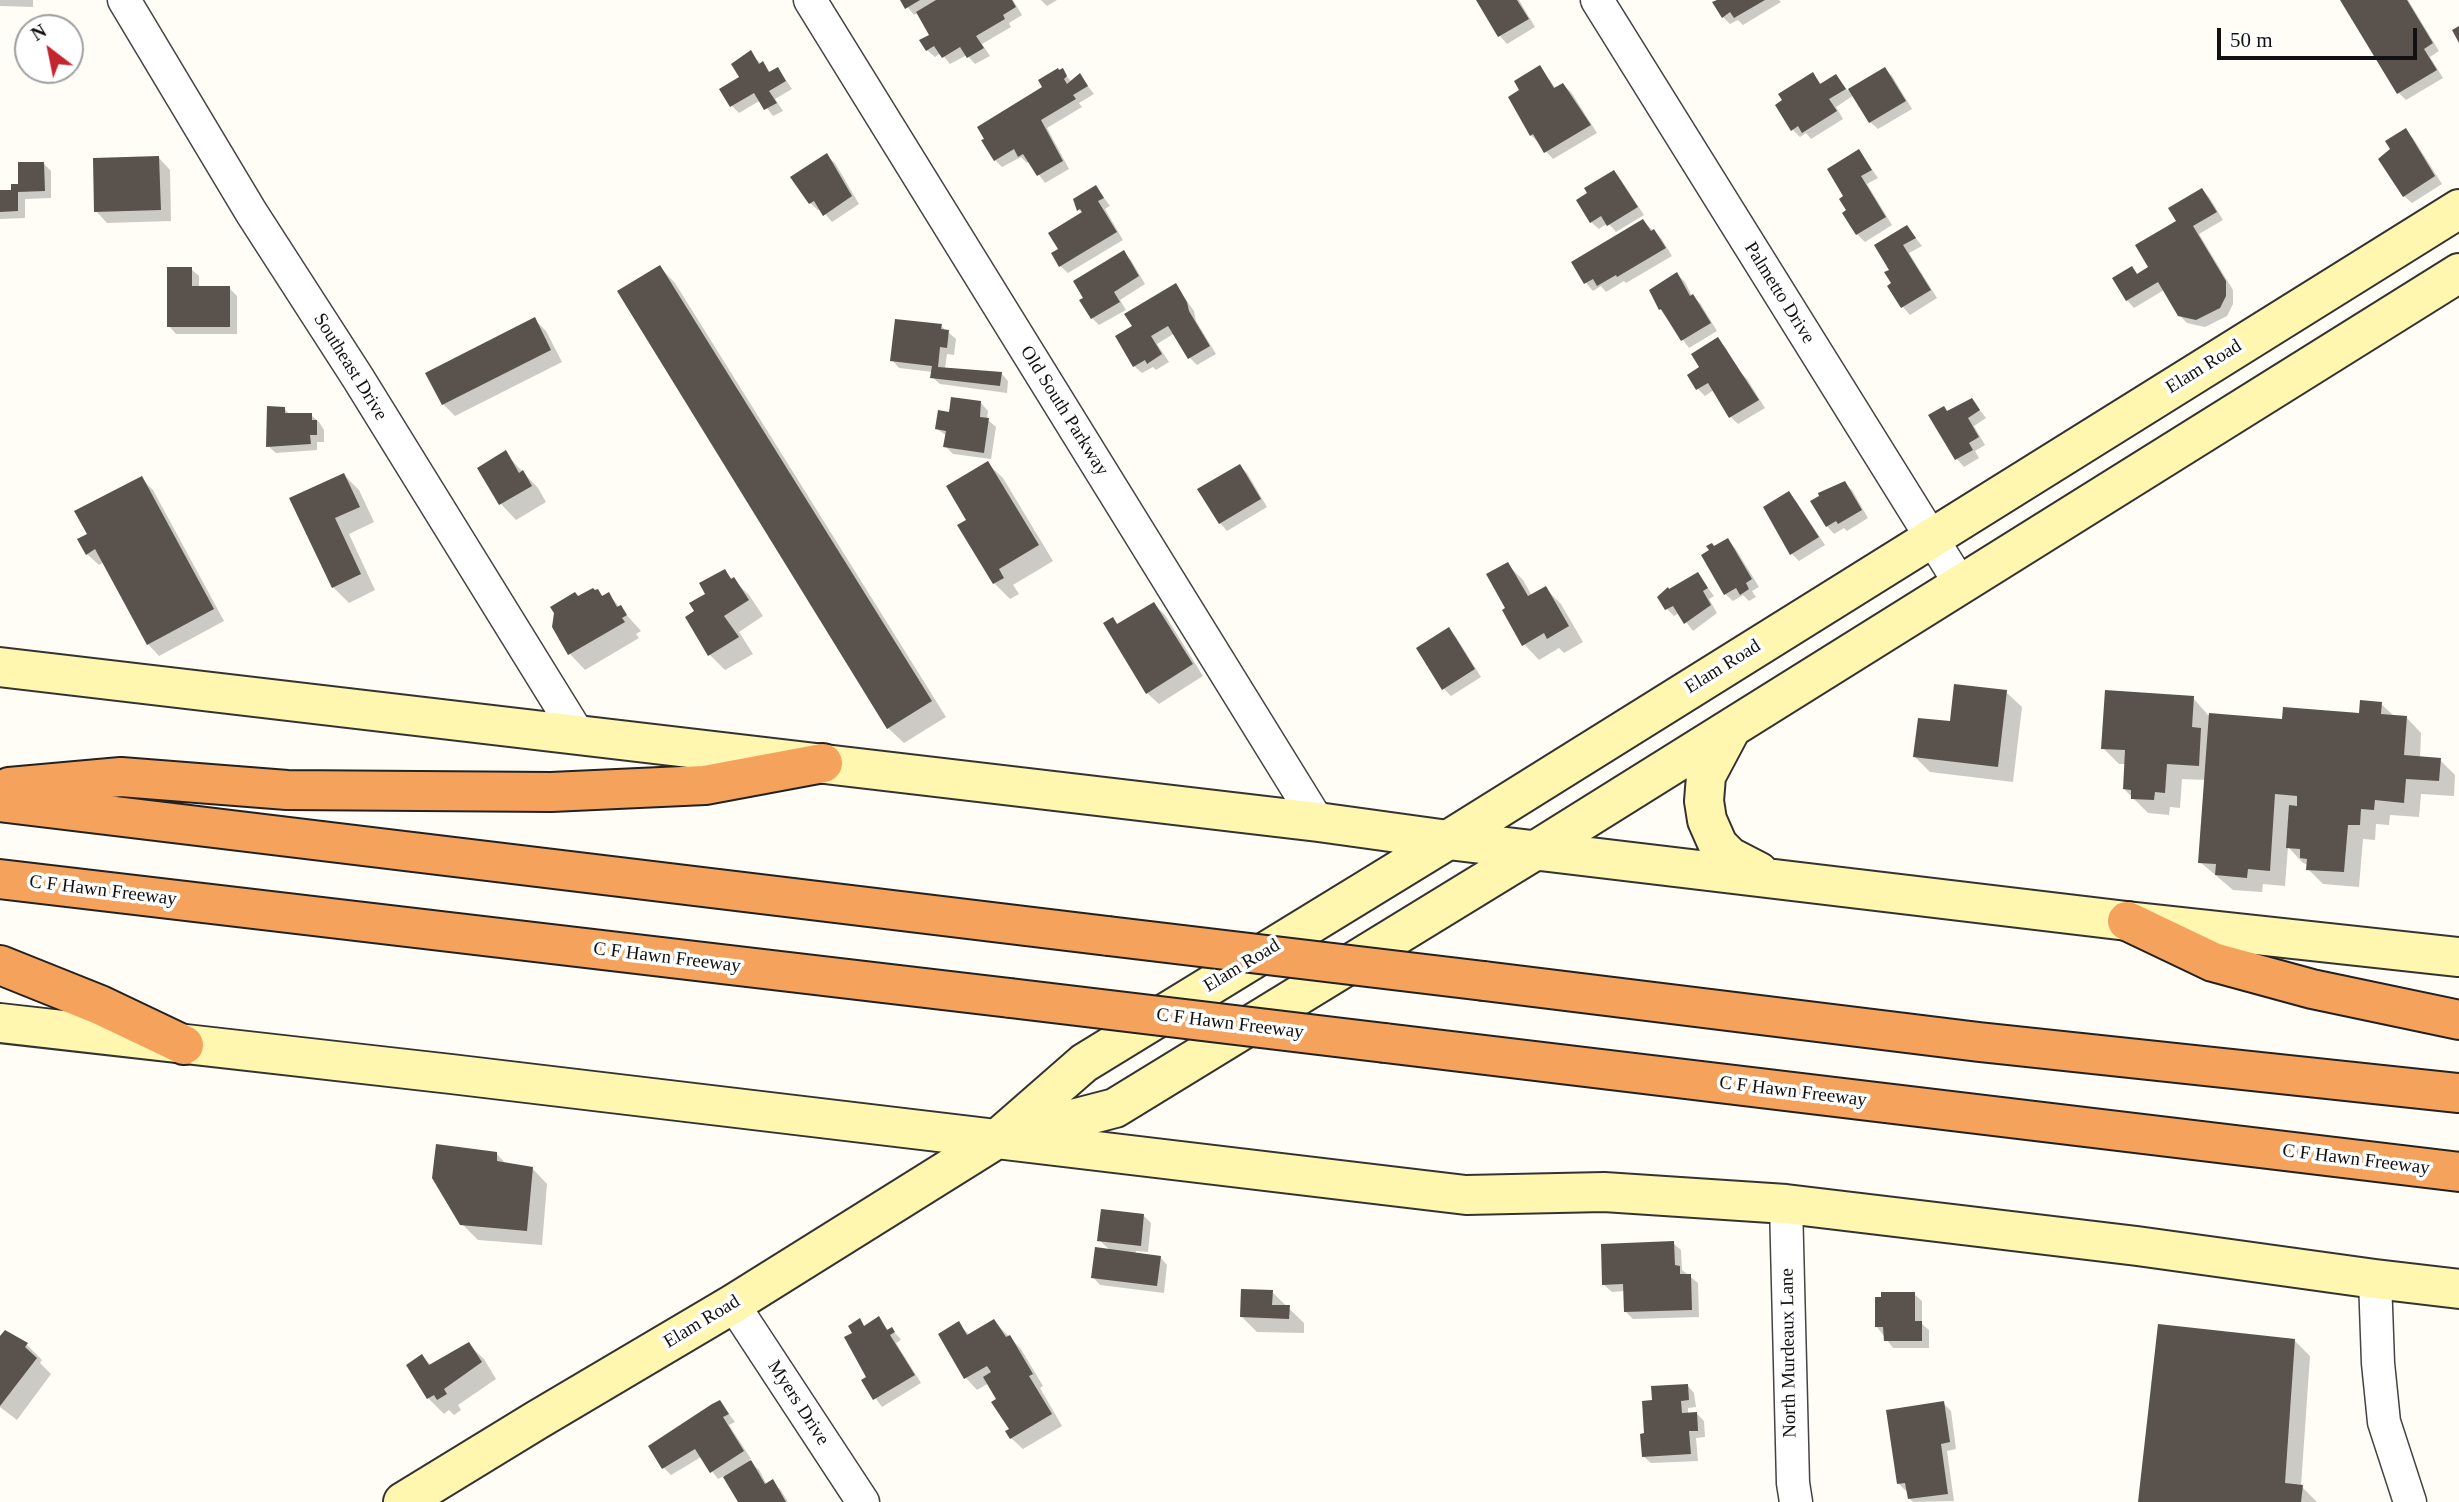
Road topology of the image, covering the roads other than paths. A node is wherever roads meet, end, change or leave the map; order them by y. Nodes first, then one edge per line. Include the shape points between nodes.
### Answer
1 (124, 0) edge
2 (810, 0) edge
3 (1597, 0) edge
4 (2459, 209) edge
5 (2459, 273) edge
6 (2254, 336) junction
7 (2283, 383) junction
8 (1930, 538) junction
9 (1961, 585) junction
10 (0, 667) edge
11 (1732, 727) junction
12 (578, 734) junction
13 (823, 763) junction
14 (0, 788) edge
15 (0, 802) edge
16 (1318, 822) junction
17 (1448, 840) junction
18 (1536, 850) junction
19 (1767, 876) junction
20 (0, 879) edge
21 (2127, 921) junction
22 (2459, 957) edge
23 (0, 965) edge
24 (2459, 1020) edge
25 (0, 1023) edge
26 (184, 1045) junction
27 (2459, 1093) edge
28 (997, 1139) junction
29 (2459, 1172) edge
30 (1786, 1204) junction
31 (2375, 1279) junction
32 (2459, 1289) edge
33 (733, 1304) junction
34 (403, 1502) edge
35 (863, 1502) edge
36 (1796, 1502) edge
37 (2410, 1502) edge

1 - 12 street, Southeast Drive via 251,212
2 - 16 street, Old South Parkway
3 - 8 street, Palmetto Drive
4 - 6 main road, Elam Road
5 - 7 main road, Elam Road
6 - 7 main road
6 - 8 main road, Elam Road
7 - 9 main road, Elam Road
8 - 9 street, Palmetto Drive
8 - 17 main road, Elam Road
9 - 11 main road, Elam Road
10 - 12 main road
11 - 18 main road, Elam Road
11 - 19 main road via 1706,776 1707,820 1718,845 1730,857
12 - 13 main road
13 - 14 highway via 705,785 551,792 287,790 121,777
13 - 16 main road
15 - 27 highway, bridge via 1979,1042
16 - 17 main road
17 - 18 main road
17 - 28 main road, Elam Road via 1084,1063
18 - 19 main road
18 - 28 main road, Elam Road via 1115,1108
19 - 21 main road
20 - 29 highway, C F Hawn Freeway, bridge
21 - 22 main road
21 - 24 highway via 2213,962 2312,989
23 - 26 highway
25 - 26 main road
26 - 28 main road
28 - 30 main road via 1466,1195 1604,1192
28 - 33 main road, Elam Road
30 - 31 main road
30 - 36 street, North Murdeaux Lane
31 - 32 main road
31 - 37 street via 2384,1422
33 - 34 main road, Elam Road
33 - 35 street, Myers Drive

